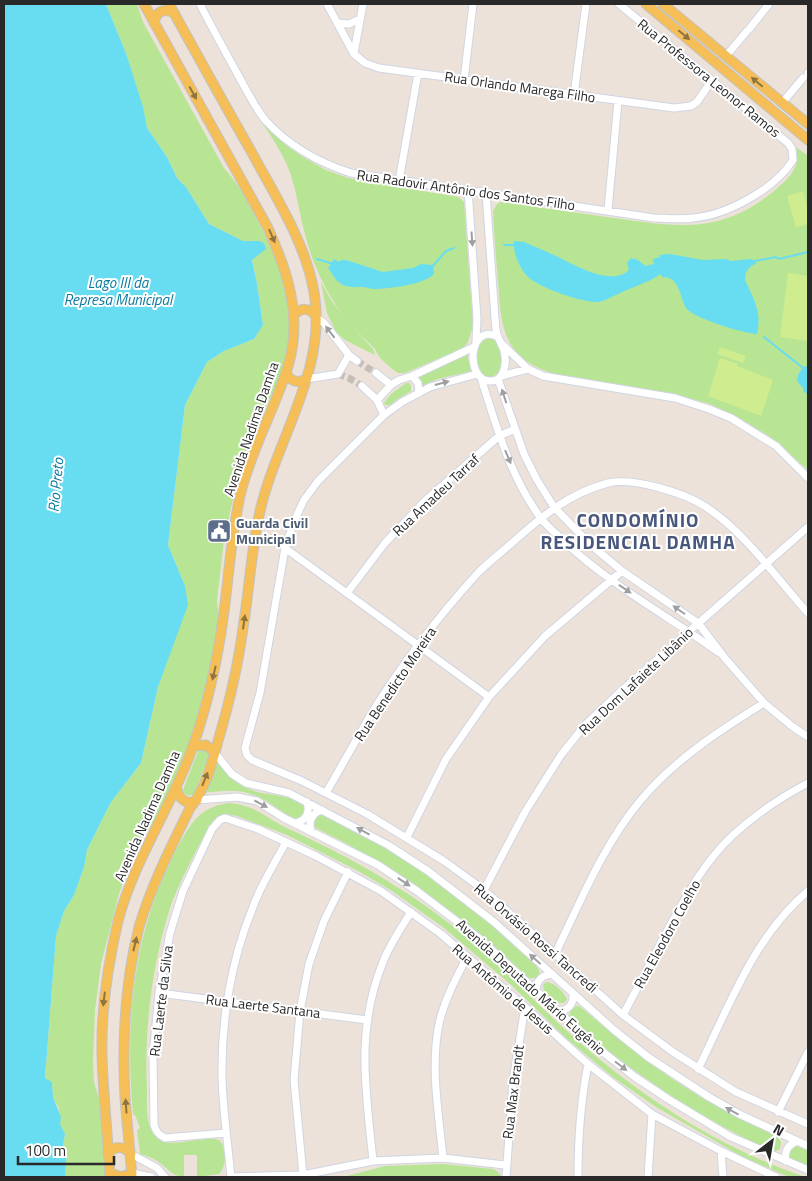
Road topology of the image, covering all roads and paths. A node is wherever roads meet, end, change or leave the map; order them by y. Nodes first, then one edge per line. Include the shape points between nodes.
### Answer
1 (144, 4) edge
2 (169, 4) edge
3 (200, 4) edge
4 (327, 4) edge
5 (362, 4) edge
6 (473, 4) edge
7 (586, 4) edge
8 (619, 4) edge
9 (646, 4) edge
10 (769, 4) edge
11 (667, 7) edge
12 (175, 14) junction
13 (661, 16) junction
14 (360, 19) junction
15 (154, 23) junction
16 (337, 23) junction
17 (354, 54) junction
18 (726, 56) junction
19 (418, 73) junction
20 (806, 75) edge
21 (464, 80) junction
22 (712, 80) junction
23 (574, 95) junction
24 (618, 101) junction
25 (782, 103) junction
26 (808, 124) edge
27 (808, 140) edge
28 (794, 155) joint
29 (399, 181) junction
30 (468, 190) junction
31 (486, 193) junction
32 (608, 210) junction
33 (294, 316) junction
34 (316, 317) junction
35 (498, 337) junction
36 (502, 344) junction
37 (475, 345) junction
38 (349, 355) junction
39 (357, 361) tunnel mouth
40 (528, 369) junction
41 (286, 372) junction
42 (376, 373) tunnel mouth
43 (412, 376) junction
44 (479, 376) junction
45 (500, 377) junction
46 (306, 379) junction
47 (391, 385) junction
48 (362, 386) tunnel mouth
49 (419, 393) junction
50 (377, 400) junction
51 (384, 415) junction
52 (515, 429) junction
53 (499, 436) junction
54 (808, 478) edge
55 (554, 507) junction
56 (540, 518) junction
57 (808, 527) edge
58 (285, 548) junction
59 (765, 564) junction
60 (622, 571) junction
61 (610, 579) junction
62 (347, 593) junction
63 (808, 613) edge
64 (698, 623) junction
65 (688, 631) junction
66 (418, 645) junction
67 (724, 657) junction
68 (489, 698) junction
69 (764, 703) junction
70 (808, 737) edge
71 (194, 746) junction
72 (215, 753) junction
73 (808, 784) edge
74 (177, 789) junction
75 (326, 793) junction
76 (197, 800) junction
77 (307, 802) junction
78 (322, 810) junction
79 (220, 820) joint
80 (296, 824) junction
81 (311, 830) junction
82 (407, 837) junction
83 (286, 842) junction
84 (348, 872) junction
85 (484, 890) junction
86 (808, 891) edge
87 (411, 912) junction
88 (555, 954) junction
89 (466, 957) junction
90 (552, 974) junction
91 (536, 991) junction
92 (159, 993) junction
93 (573, 994) junction
94 (228, 1002) junction
95 (525, 1007) junction
96 (300, 1011) junction
97 (558, 1011) junction
98 (623, 1015) junction
99 (367, 1020) junction
100 (808, 1052) edge
101 (588, 1064) junction
102 (698, 1068) junction
103 (778, 1112) junction
104 (652, 1114) junction
105 (808, 1124) edge
106 (226, 1134) junction
107 (785, 1136) junction
108 (797, 1141) junction
109 (808, 1146) edge
110 (721, 1152) junction
111 (108, 1154) junction
112 (131, 1154) junction
113 (775, 1156) junction
114 (443, 1158) junction
115 (786, 1161) junction
116 (373, 1162) junction
117 (506, 1165) junction
118 (808, 1170) edge
119 (110, 1175) edge
120 (132, 1175) edge
121 (303, 1175) junction
122 (151, 1177) edge
123 (165, 1177) edge
124 (231, 1177) edge
125 (506, 1177) edge
126 (578, 1177) edge
127 (648, 1177) edge
128 (723, 1177) edge
129 (776, 1177) edge

1 - 15 main road, Avenida Nadima Damha
2 - 12 main road
3 - 29 street, Rua Radovir Antônio dos Santos Filho via 256,108 282,136 339,169
4 - 16 street
5 - 14 street
6 - 21 street
7 - 23 street
8 - 22 street, Rua Professora Leonor Ramos
9 - 13 main road
10 - 18 street
11 - 13 main road
11 - 18 main road
12 - 15 main road via 162,11
12 - 34 main road via 289,220 309,273
13 -> 27 main road
14 - 16 street via 349,24
14 - 17 street
15 -> 33 main road, Avenida Nadima Damha via 268,228 287,278
16 - 17 street
17 - 19 street, Rua Orlando Marega Filho via 380,68
25 -> 18 main road
19 - 21 street, Rua Orlando Marega Filho
19 - 29 street
20 - 25 street
21 - 23 street, Rua Orlando Marega Filho
22 - 24 street, Rua Orlando Marega Filho via 691,106 674,108
22 - 28 street, Rua Professora Leonor Ramos via 788,142
23 - 24 street, Rua Orlando Marega Filho
24 - 32 street
25 - 26 main road
28 - 32 street, Rua Radovir Antônio dos Santos Filho via 773,182 747,200 716,212 675,219
29 - 30 street, Rua Radovir Antônio dos Santos Filho
30 - 31 street, Rua Radovir Antônio dos Santos Filho
30 -> 37 street via 477,318
31 - 32 street, Rua Radovir Antônio dos Santos Filho
31 - 35 street
33 - 34 main road via 305,309
33 - 41 main road, Avenida Nadima Damha via 293,342
38 -> 34 street
34 - 46 main road
35 - 36 street
35 - 37 street via 488,334 478,339
36 - 40 street
36 - 45 street via 506,361
37 - 43 street
37 - 44 street via 474,366
38 - 39 street
38 - 46 street via 338,374
40 - 45 street
40 - 54 street via 542,376 675,398 709,409 731,418 776,446
41 - 46 main road via 295,381
41 -> 71 main road, Avenida Nadima Damha via 242,491 218,655
42 - 47 street
43 - 47 street
43 - 49 street via 418,384
44 - 45 street via 487,381
49 -> 44 street via 430,387
44 - 53 street
52 -> 45 street
72 -> 46 main road via 238,663 261,508 274,463
47 - 50 street
48 - 50 street
49 - 51 street
50 - 51 street
51 - 58 street via 318,481 304,500
52 - 53 street, Rua Amadeu Tarraf
52 - 55 street via 537,480
53 -> 56 street
53 - 62 street, Rua Amadeu Tarraf via 425,501 385,543
55 - 56 street, Rua Benedicto Moreira
55 - 59 street, Rua Benedicto Moreira via 584,491 611,482 662,488 705,506 736,532
55 - 60 street via 591,546
56 - 61 street
56 - 66 street, Rua Benedicto Moreira via 477,574
57 - 59 street, Rua Dom Lafaiete Libânio
58 - 62 street
58 - 75 street, Rua Orvásio Rossi Tancredi via 260,693 245,748 249,758 257,763
59 - 63 street, Rua Benedicto Moreira
59 - 64 street, Rua Dom Lafaiete Libânio
60 - 61 street
64 -> 60 street
61 -> 65 street
61 - 68 street via 546,636
62 - 66 street
64 - 65 street, Rua Dom Lafaiete Libânio
64 - 67 street
65 - 67 street
65 - 85 street, Rua Dom Lafaiete Libânio via 585,725 561,755 525,812
66 - 68 street
66 - 75 street, Rua Benedicto Moreira via 372,714
67 - 69 street
68 - 82 street via 446,758
69 - 70 street
69 - 88 street via 692,751 639,802 610,846
71 - 72 main road via 206,745
71 - 74 main road, Avenida Nadima Damha
76 -> 72 main road
72 - 77 street, Avenida Deputado Mário Eugênio via 232,774 246,783 283,791
73 - 98 street, Rua Eleodoro Coelho via 756,816 732,836 708,864 690,889
74 - 76 main road via 184,801
74 -> 111 main road, Avenida Nadima Damha via 134,874 111,956 103,1008 102,1052
75 - 82 street, Rua Orvásio Rossi Tancredi
76 -> 80 street, Avenida Deputado Mário Eugênio via 225,796 247,798
112 -> 76 main road via 124,1044 132,962 155,882 190,808
77 - 78 street, Avenida Deputado Mário Eugênio
77 - 80 street via 307,815
78 - 81 street via 312,816
90 -> 78 street, Avenida Deputado Mário Eugênio via 494,922 428,871 388,845
79 - 83 street, Rua Antômio de Jesus via 230,818
79 - 92 street, Rua Laerte da Silva via 212,829 183,891 170,933
80 - 81 street, Avenida Deputado Mário Eugênio
81 -> 91 street, Avenida Deputado Mário Eugênio via 378,865 417,891 480,939
82 - 85 street, Rua Orvásio Rossi Tancredi
83 - 84 street, Rua Antômio de Jesus
83 - 94 street via 253,905 239,945
84 - 87 street, Rua Antômio de Jesus
84 - 96 street via 324,921 309,964
85 - 88 street, Rua Orvásio Rossi Tancredi
86 - 102 street via 777,922 760,947
87 - 89 street, Rua Antômio de Jesus
87 - 99 street via 383,963
88 - 98 street, Rua Orvásio Rossi Tancredi
89 - 95 street, Rua Antômio de Jesus
89 - 114 street via 439,1024 436,1058
90 - 91 street via 540,979
90 - 93 street, Avenida Deputado Mário Eugênio
91 - 97 street, Avenida Deputado Mário Eugênio
92 - 94 street, Rua Laerte Santana
92 - 106 street, Rua Laerte da Silva via 153,1056 154,1125 165,1138
93 - 97 street via 570,1007
107 -> 93 street, Avenida Deputado Mário Eugênio via 739,1114 679,1078 627,1041
94 - 96 street, Rua Laerte Santana
94 - 106 street via 222,1079
95 - 101 street, Rua Antômio de Jesus
95 - 117 street, Rua Max Brandt via 513,1081
96 - 99 street, Rua Laerte Santana
96 - 121 street via 294,1080
97 -> 113 street, Avenida Deputado Mário Eugênio via 599,1049 660,1093 731,1137
98 - 102 street, Rua Orvásio Rossi Tancredi
99 - 116 street via 364,1072
100 - 103 street
101 - 104 street, Rua Antômio de Jesus
101 - 126 street via 581,1099
102 - 103 street, Rua Orvásio Rossi Tancredi via 736,1092
103 - 105 street, Rua Orvásio Rossi Tancredi
104 - 110 street, Rua Antômio de Jesus
104 - 127 street
106 - 124 street
107 - 108 street, Avenida Deputado Mário Eugênio
107 - 113 street via 784,1148
108 - 109 street, Avenida Deputado Mário Eugênio
108 - 115 street via 788,1148
110 - 128 street
110 - 129 street, Rua Antômio de Jesus
111 - 112 main road via 120,1147
111 - 119 main road, Avenida Nadima Damha
112 - 120 main road
112 - 123 street via 157,1168
113 - 115 street, Avenida Deputado Mário Eugênio
114 - 116 street
114 - 117 street
115 - 118 street, Avenida Deputado Mário Eugênio
116 - 121 street
117 - 125 street, Rua Max Brandt
119 - 120 main road
120 - 122 street
121 - 124 street

